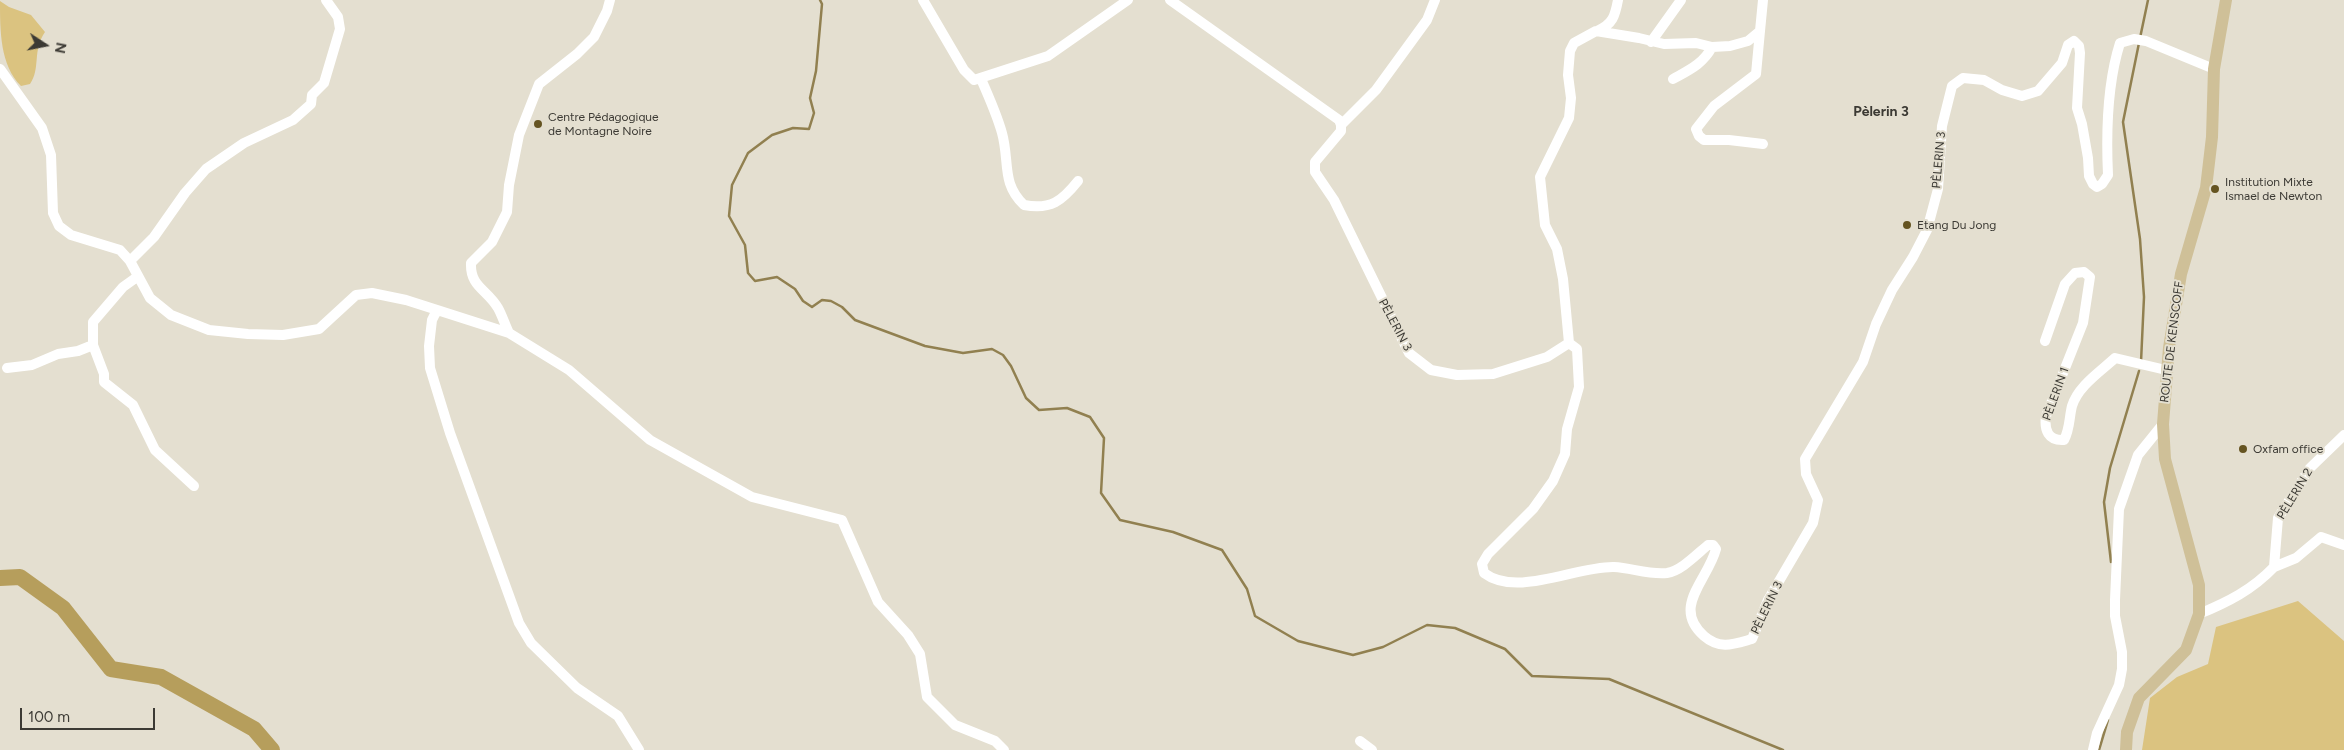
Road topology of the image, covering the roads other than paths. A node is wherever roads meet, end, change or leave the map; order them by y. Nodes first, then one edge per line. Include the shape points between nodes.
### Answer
1 (326, 0) edge
2 (610, 0) edge
3 (923, 0) edge
4 (1128, 0) edge
5 (1170, 0) edge
6 (1435, 0) edge
7 (1618, 0) edge
8 (1681, 0) edge
9 (1763, 0) edge
10 (2226, 0) edge
11 (1760, 31) junction
12 (1596, 32) junction
13 (1651, 42) junction
14 (1712, 47) junction
15 (0, 68) edge
16 (2214, 68) junction
17 (980, 79) junction
18 (1673, 79) dead end
19 (1342, 125) junction
20 (1763, 144) dead end
21 (1078, 181) dead end
22 (130, 261) junction
23 (137, 276) junction
24 (437, 310) junction
25 (509, 333) junction
26 (2045, 341) dead end
27 (1569, 343) junction
28 (93, 345) junction
29 (7, 368) dead end
30 (2166, 370) junction
31 (2162, 424) junction
32 (2344, 435) edge
33 (194, 486) dead end
34 (2344, 545) edge
35 (2274, 567) junction
36 (2199, 614) junction
37 (1360, 741) dead end
38 (639, 750) edge
39 (1004, 750) edge
40 (1372, 750) edge
41 (2093, 750) edge
42 (2126, 750) edge

1 - 22 street via 338,17 340,29 324,83 312,95 311,104 293,120 244,143 206,169 154,237
2 - 25 street via 594,36 578,54 539,84 519,135 508,185 507,212 492,242 471,262 470,274 497,306
3 - 17 street via 964,70 974,80
4 - 17 street via 1048,56
5 - 19 street
6 - 19 street, PÈLERIN 3 via 1427,20 1376,90
7 - 12 street via 1614,20
8 - 13 street
9 - 11 street
10 - 16 main road, ROUTE DE KENSCOFF
11 - 14 street via 1748,41
11 - 20 street via 1756,74 1714,106 1696,129 1704,140
12 - 13 street
12 - 27 street via 1582,37 1570,51 1570,118 1540,177 1545,226 1557,249 1563,279
13 - 14 street via 1696,43
14 - 18 street via 1697,66
15 - 22 street via 42,128 51,156 53,213 59,226 71,235 120,250
16 - 27 street, PÈLERIN 3 via 2146,41 2134,39 2120,43 2114,60 2108,124 2108,175 2097,187 2089,176 2077,108 2080,54 2074,41 2068,45 2062,63 2038,91 2022,96 1984,80 1963,78 1952,86 1942,126 1938,189 1927,230 1892,290 1863,362 1805,458 1806,474 1818,500 1813,523 1768,600 1752,639 1727,646 1711,642 1695,628 1690,614 1691,599 1714,559 1716,549 1713,545 1708,545 1669,573 1614,567 1526,582 1494,580 1484,573 1482,564 1488,554 1533,509 1553,481 1564,454 1579,387 1577,349
16 - 30 main road, ROUTE DE KENSCOFF via 2212,137 2206,188 2181,274
17 - 21 street via 1002,134 1010,187 1016,197 1024,205 1047,206 1064,198
19 - 27 street, PÈLERIN 3 via 1341,131 1315,162 1315,172 1334,200 1409,353 1430,370 1457,375 1493,374 1547,357
22 - 23 street
23 - 24 street via 150,298 171,315 209,330 283,335 318,329 356,295 372,293
23 - 28 street via 123,287 93,322
24 - 25 street
24 - 38 street via 432,320 430,368 518,623 531,643 577,688 618,716
25 - 39 street via 569,370 650,440 688,463 752,497 842,520 878,602 908,635 920,654 927,698 955,725 995,741
26 - 30 street, PÈLERIN 1 via 2065,284 2075,273 2084,272 2090,277 2083,322 2044,426 2049,436 2056,440 2064,440 2069,432 2073,403 2079,390 2114,358
28 - 29 street via 32,365
28 - 33 street via 104,382 133,405 155,450
30 - 31 main road, ROUTE DE KENSCOFF
31 - 36 main road, ROUTE DE KENSCOFF via 2165,459 2199,585
31 - 41 street via 2138,455 2119,509 2114,600 2122,669 2119,685 2097,733
32 - 35 street, PÈLERIN 2 via 2310,468 2278,518
34 - 35 street via 2321,537 2296,558
35 - 36 street via 2247,592
36 - 42 main road, ROUTE DE KENSCOFF via 2186,650 2139,698 2127,732
37 - 40 street

